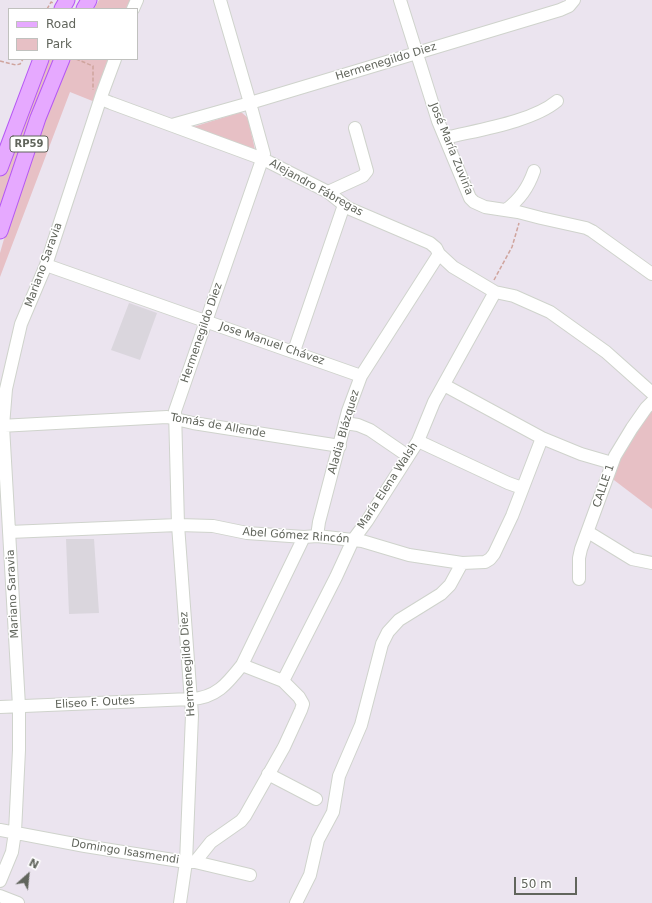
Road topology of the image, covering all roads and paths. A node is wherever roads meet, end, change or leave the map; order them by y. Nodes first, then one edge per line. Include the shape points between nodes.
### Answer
1 (220, 0) edge
2 (400, 0) edge
3 (572, 3) edge
4 (416, 53) junction
5 (22, 60) edge
6 (41, 60) edge
7 (62, 60) edge
8 (78, 60) edge
9 (115, 60) edge
10 (0, 61) edge
11 (101, 96) junction
12 (556, 101) dead end
13 (250, 103) junction
14 (172, 125) junction
15 (355, 128) dead end
16 (445, 138) junction
17 (263, 159) junction
18 (0, 168) edge
19 (534, 171) dead end
20 (328, 192) junction
21 (344, 205) junction
22 (506, 210) junction
23 (523, 213) junction
24 (0, 231) edge
25 (439, 254) junction
26 (46, 266) junction
27 (652, 274) edge
28 (492, 290) junction
29 (205, 321) junction
30 (294, 351) junction
31 (361, 376) junction
32 (444, 385) junction
33 (652, 393) edge
34 (652, 402) edge
35 (174, 418) junction
36 (345, 423) junction
37 (1, 426) edge
38 (542, 438) junction
39 (418, 441) junction
40 (340, 446) junction
41 (408, 456) junction
42 (612, 463) junction
43 (522, 488) junction
44 (178, 525) junction
45 (9, 532) junction
46 (588, 532) junction
47 (317, 536) junction
48 (304, 537) junction
49 (353, 540) junction
50 (462, 563) junction
51 (652, 563) edge
52 (579, 579) dead end
53 (242, 665) junction
54 (283, 681) junction
55 (191, 699) junction
56 (19, 706) junction
57 (0, 707) edge
58 (268, 774) junction
59 (316, 799) dead end
60 (0, 830) edge
61 (15, 832) junction
62 (191, 862) junction
63 (250, 874) dead end
64 (0, 880) edge
65 (0, 896) edge
66 (18, 903) edge
67 (180, 903) edge
68 (296, 903) edge

1 - 13 street
2 - 4 street, José María Zuviría
3 - 4 street, Hermenegildo Diez via 560,10
4 - 13 street, Hermenegildo Diez
4 - 16 street, José María Zuviría
5 - 10 path via 16,66
6 - 18 main road, RP59
7 - 24 main road, RP59 via 38,118
8 - 11 path via 93,66 92,90
9 - 11 street, Mariano Saravia
11 - 14 street, Alejandro Fábregas via 111,103
11 - 26 street, Mariano Saravia
12 - 16 street via 534,115
13 - 14 street
13 - 17 street, Hermenegildo Diez
14 - 17 street, Alejandro Fábregas
15 - 20 street via 367,171 362,176
16 - 22 street, José María Zuviría via 470,198 481,206
17 - 20 street, Alejandro Fábregas
17 - 29 street, Hermenegildo Diez
19 - 22 street via 523,193
20 - 21 street, Alejandro Fábregas
21 - 25 street, Alejandro Fábregas via 430,243
21 - 30 street
22 - 23 street, José María Zuviría
23 - 27 street, José María Zuviría via 586,228
23 - 28 path via 512,247
25 - 28 street, Alejandro Fábregas via 453,267
25 - 31 street, Aladia Blázquez
26 - 29 street, Jose Manuel Chávez
26 - 37 street, Mariano Saravia via 21,324 6,389
28 - 32 street, María Elena Walsh
28 - 33 street, Alejandro Fábregas via 514,296 550,312 606,352
29 - 30 street, Jose Manuel Chávez
29 - 35 street, Hermenegildo Diez
30 - 31 street, Jose Manuel Chávez
31 - 36 street, Aladia Blázquez
32 - 38 street
32 - 39 street, María Elena Walsh
34 - 42 street, CALLE 1 via 632,428
35 - 37 street, Tomás de Allende via 167,416
35 - 40 street, Tomás de Allende
35 - 44 street, Hermenegildo Diez
36 - 40 street, Aladia Blázquez
36 - 41 street via 370,430
37 - 45 street, Mariano Saravia
38 - 42 street
38 - 43 street
39 - 41 street, María Elena Walsh
39 - 43 street
40 - 47 street, Aladia Blázquez
41 - 49 street, María Elena Walsh
42 - 46 street, CALLE 1
43 - 50 street, Abel Gómez Rincón via 512,516 490,559 485,562
44 - 45 street, Abel Gómez Rincón
44 - 48 street, Abel Gómez Rincón via 213,526 247,533
44 - 55 street, Hermenegildo Diez
45 - 56 street, Mariano Saravia
46 - 51 street via 632,559
46 - 52 street, CALLE 1 via 579,558
47 - 48 street, Abel Gómez Rincón
47 - 49 street, Abel Gómez Rincón
48 - 53 street, Eliseo F. Outes
49 - 50 street, Abel Gómez Rincón via 409,555
49 - 54 street, María Elena Walsh
50 - 68 street via 454,579 441,594 399,620 388,632 382,644 360,725 339,776 333,812 318,840 310,875
53 - 54 street
53 - 55 street, Eliseo F. Outes via 222,688 210,696
54 - 58 street via 303,704
55 - 56 street, Eliseo F. Outes
55 - 62 street, Hermenegildo Diez
56 - 57 street, Eliseo F. Outes
56 - 61 street, Mariano Saravia
58 - 59 street
58 - 62 street via 241,821 212,842
60 - 61 street, Domingo Isasmendi
61 - 62 street, Domingo Isasmendi via 85,846
61 - 64 street, Mariano Saravia via 12,852
62 - 63 street, Domingo Isasmendi
62 - 67 street, Hermenegildo Diez
65 - 66 street

